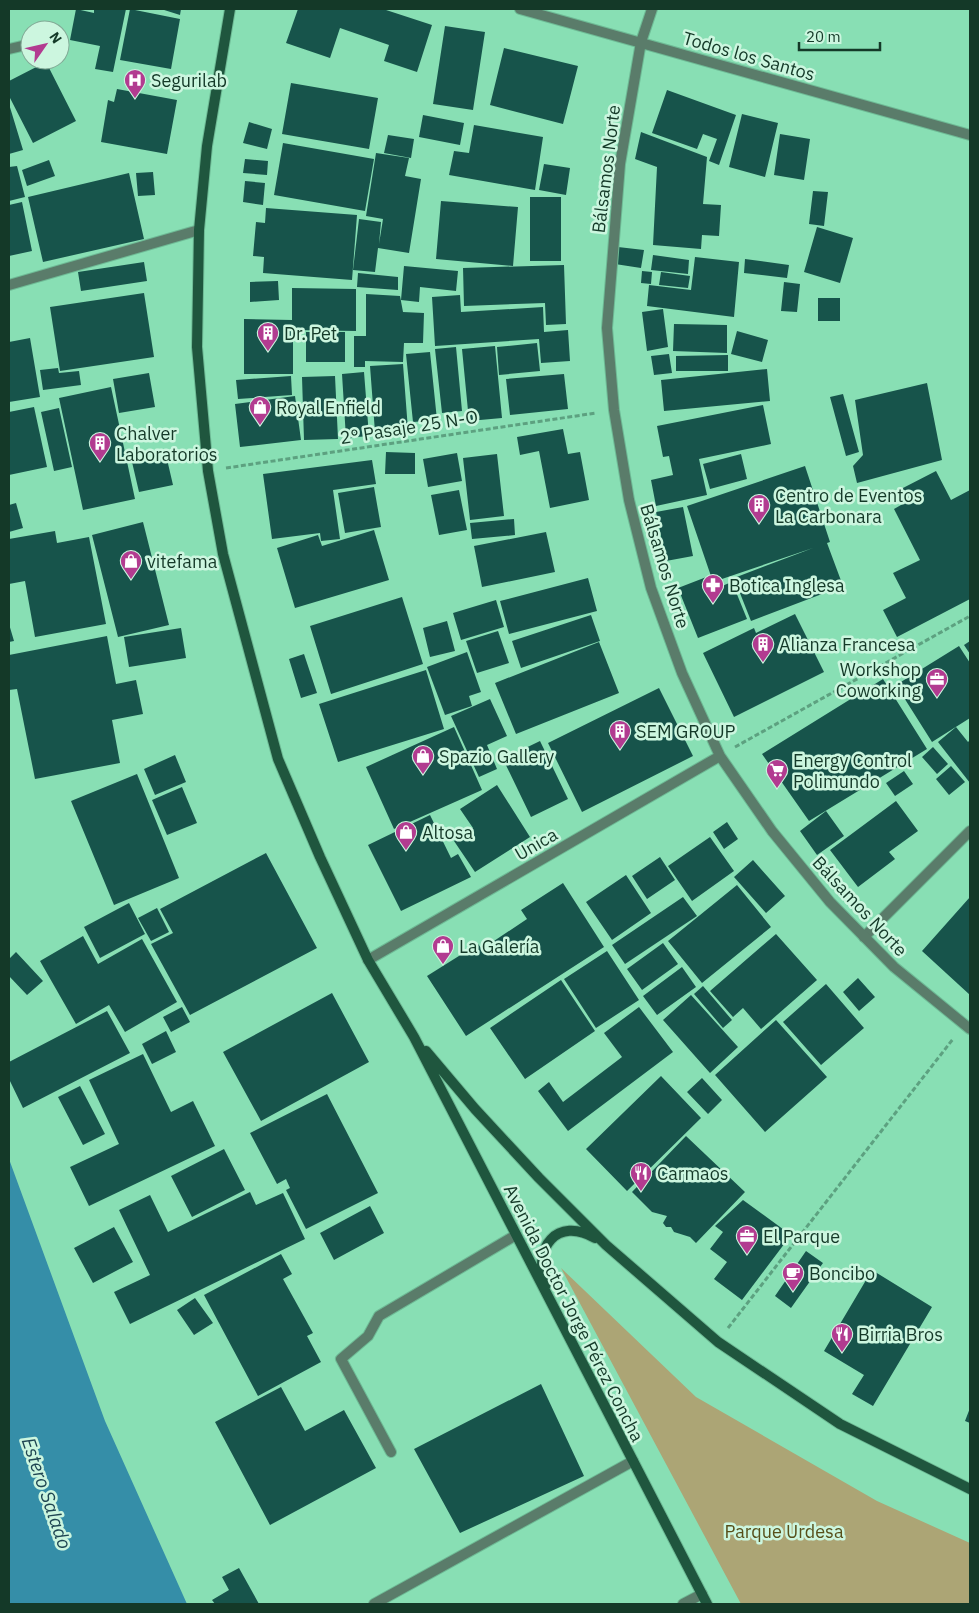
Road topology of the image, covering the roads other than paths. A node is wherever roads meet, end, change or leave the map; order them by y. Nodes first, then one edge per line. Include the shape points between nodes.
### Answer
1 (230, 9) edge
2 (520, 9) edge
3 (652, 9) edge
4 (641, 42) junction
5 (970, 135) edge
6 (199, 230) junction
7 (9, 285) edge
8 (720, 756) junction
9 (970, 831) edge
10 (864, 937) junction
11 (368, 960) junction
12 (967, 1027) edge
13 (414, 1037) junction
14 (516, 1235) junction
15 (606, 1245) junction
16 (560, 1321) junction
17 (391, 1452) dead end
18 (632, 1461) junction
19 (970, 1488) edge
20 (702, 1594) junction
21 (374, 1604) edge
22 (683, 1604) edge
23 (707, 1604) edge

1 - 6 street, Avenida Doctor Jorge Pérez Concha via 207,146
2 - 4 street, Todos los Santos
3 - 4 street, Bálsamos Norte
4 - 5 street, Todos los Santos
4 - 8 street, Bálsamos Norte via 620,164 610,278 607,328 614,410 629,500 651,588 682,673
6 - 7 street
6 - 11 street, Avenida Doctor Jorge Pérez Concha via 197,347 208,471 223,554 278,759
8 - 10 street, Bálsamos Norte via 772,831 830,902
8 - 11 street, Unica
9 - 10 street
10 - 12 street, Bálsamos Norte via 894,967
11 - 13 street, Avenida Doctor Jorge Pérez Concha
13 - 14 street, Avenida Doctor Jorge Pérez Concha
13 - 15 street, Avenida Doctor Jorge Pérez Concha via 475,1109
14 - 16 street, Avenida Doctor Jorge Pérez Concha
14 - 17 street via 380,1316 368,1336 341,1359
15 - 16 street via 573,1229 551,1238 542,1251 540,1262 544,1280
15 - 19 street, Avenida Doctor Jorge Pérez Concha via 718,1342 840,1424
16 - 18 street, Avenida Doctor Jorge Pérez Concha
18 - 20 street, Avenida Doctor Jorge Pérez Concha
18 - 21 street
20 - 22 street
20 - 23 street, Avenida Doctor Jorge Pérez Concha

